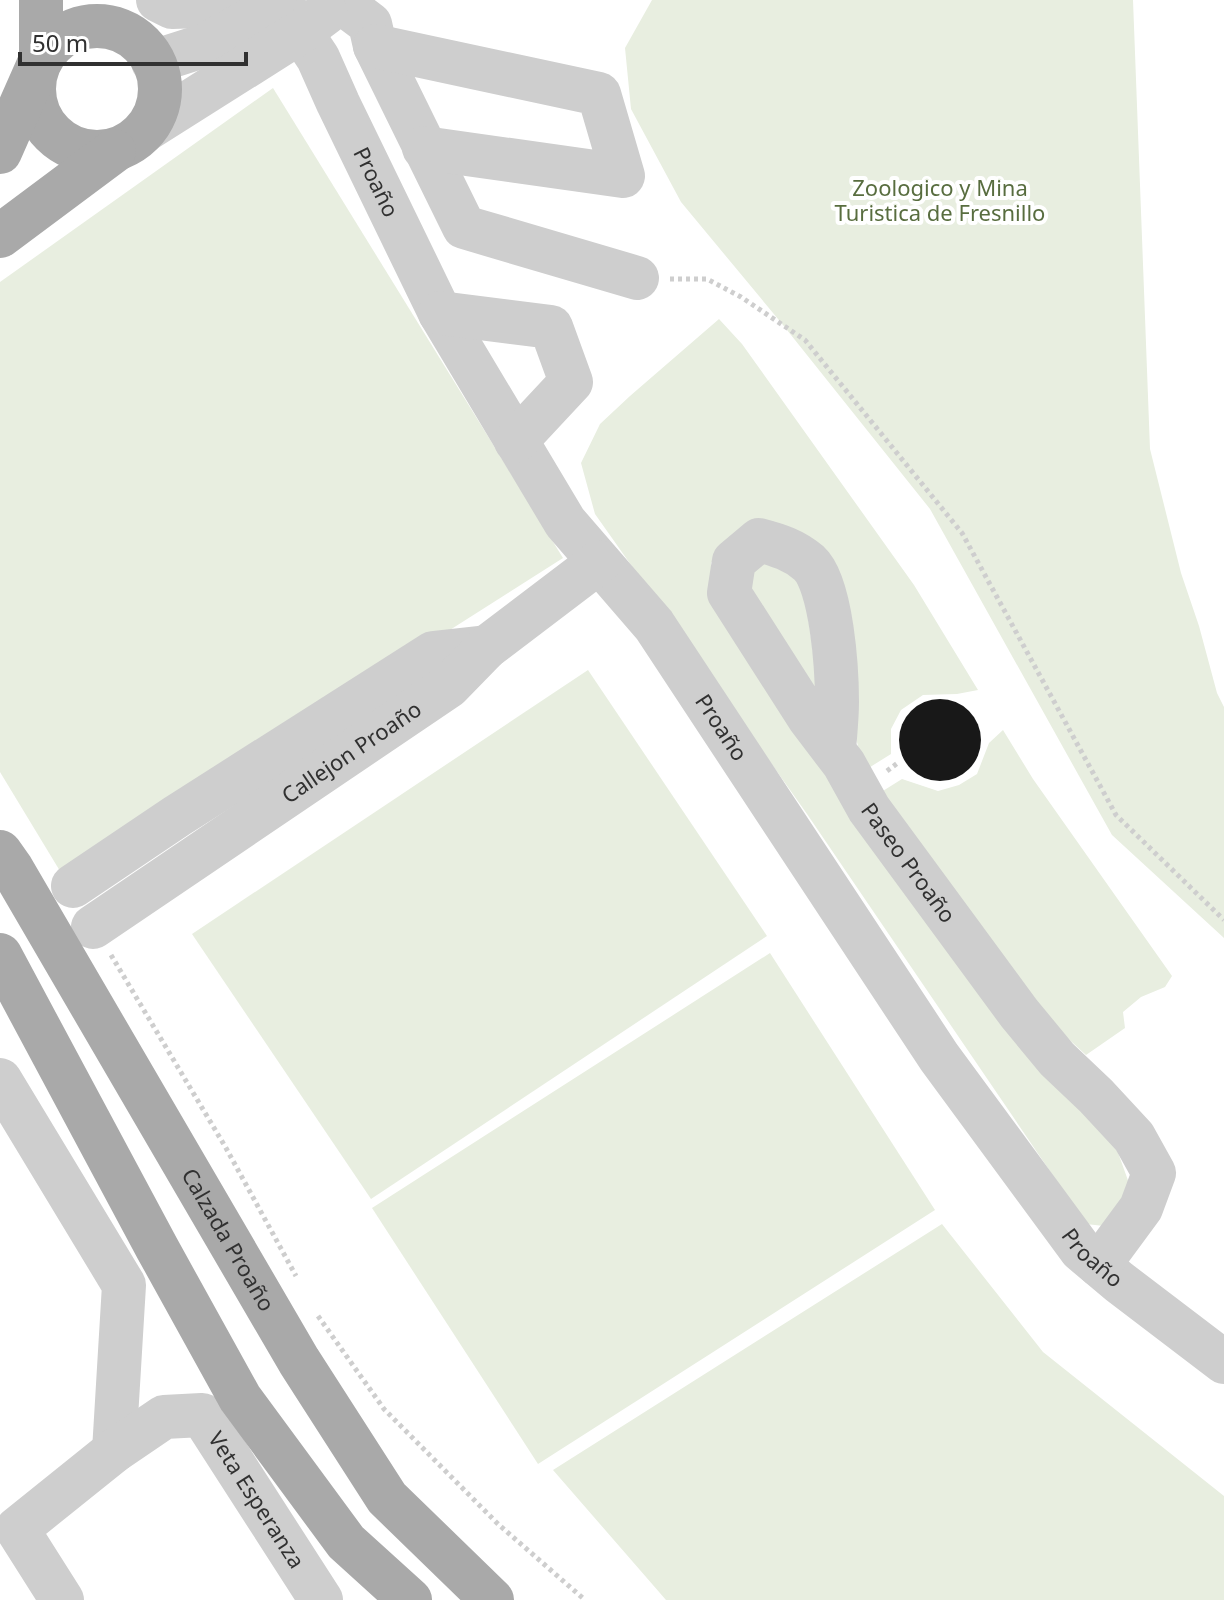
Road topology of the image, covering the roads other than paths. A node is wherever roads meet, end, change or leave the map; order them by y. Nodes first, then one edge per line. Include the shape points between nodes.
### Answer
1 (41, 0) edge
2 (158, 0) edge
3 (289, 11) edge
4 (357, 12) edge
5 (136, 33) edge
6 (41, 59) junction
7 (130, 140) junction
8 (424, 148) junction
9 (0, 152) edge
10 (0, 236) edge
11 (637, 278) road end
12 (440, 313) junction
13 (516, 441) junction
14 (599, 562) junction
15 (487, 647) junction
16 (834, 751) junction
17 (177, 816) junction
18 (0, 852) edge
19 (202, 854) junction
20 (73, 886) dead end
21 (93, 927) road end
22 (0, 955) edge
23 (0, 1080) edge
24 (1099, 1265) junction
25 (1224, 1362) edge
26 (114, 1451) junction
27 (8, 1536) edge
28 (62, 1600) edge
29 (321, 1600) edge
30 (410, 1600) edge
31 (492, 1600) edge

1 - 6 main road
2 - 3 street via 172,7
3 - 4 street
3 - 5 street via 206,45
3 - 7 street
3 - 12 street, Proaño via 318,58
4 - 8 street
4 - 8 street via 599,94 623,176
5 - 6 main road via 93,26 72,31
5 - 7 main road via 158,71 160,93 156,112
6 - 7 main road via 34,101 55,137 94,152
6 - 9 main road
7 - 10 main road
8 - 11 street via 464,227
12 - 13 street, Proaño
12 - 13 street via 551,327 571,382
13 - 14 street, Proaño via 565,522
14 - 15 street, Callejon Proaño
14 - 24 street, Proaño via 654,625 939,1057 1081,1250
15 - 17 street via 433,653
15 - 19 street, Callejon Proaño via 449,686
16 - 16 street, Paseo Proaño via 729,593 734,561 759,540 786,548 812,565 825,591 837,702
16 - 24 street, Paseo Proaño via 891,840 1019,1013 1134,1137 1154,1173 1141,1208
17 - 19 street
17 - 20 street
18 - 31 main road, Calzada Proaño via 299,1361 387,1498
19 - 21 street, Callejon Proaño
22 - 30 main road via 240,1398 346,1542
23 - 26 street via 124,1285
24 - 25 street, Proaño
26 - 27 street, Veta Esperanza
26 - 29 street, Veta Esperanza via 164,1417 202,1415
27 - 28 street, Veta Esperanza

